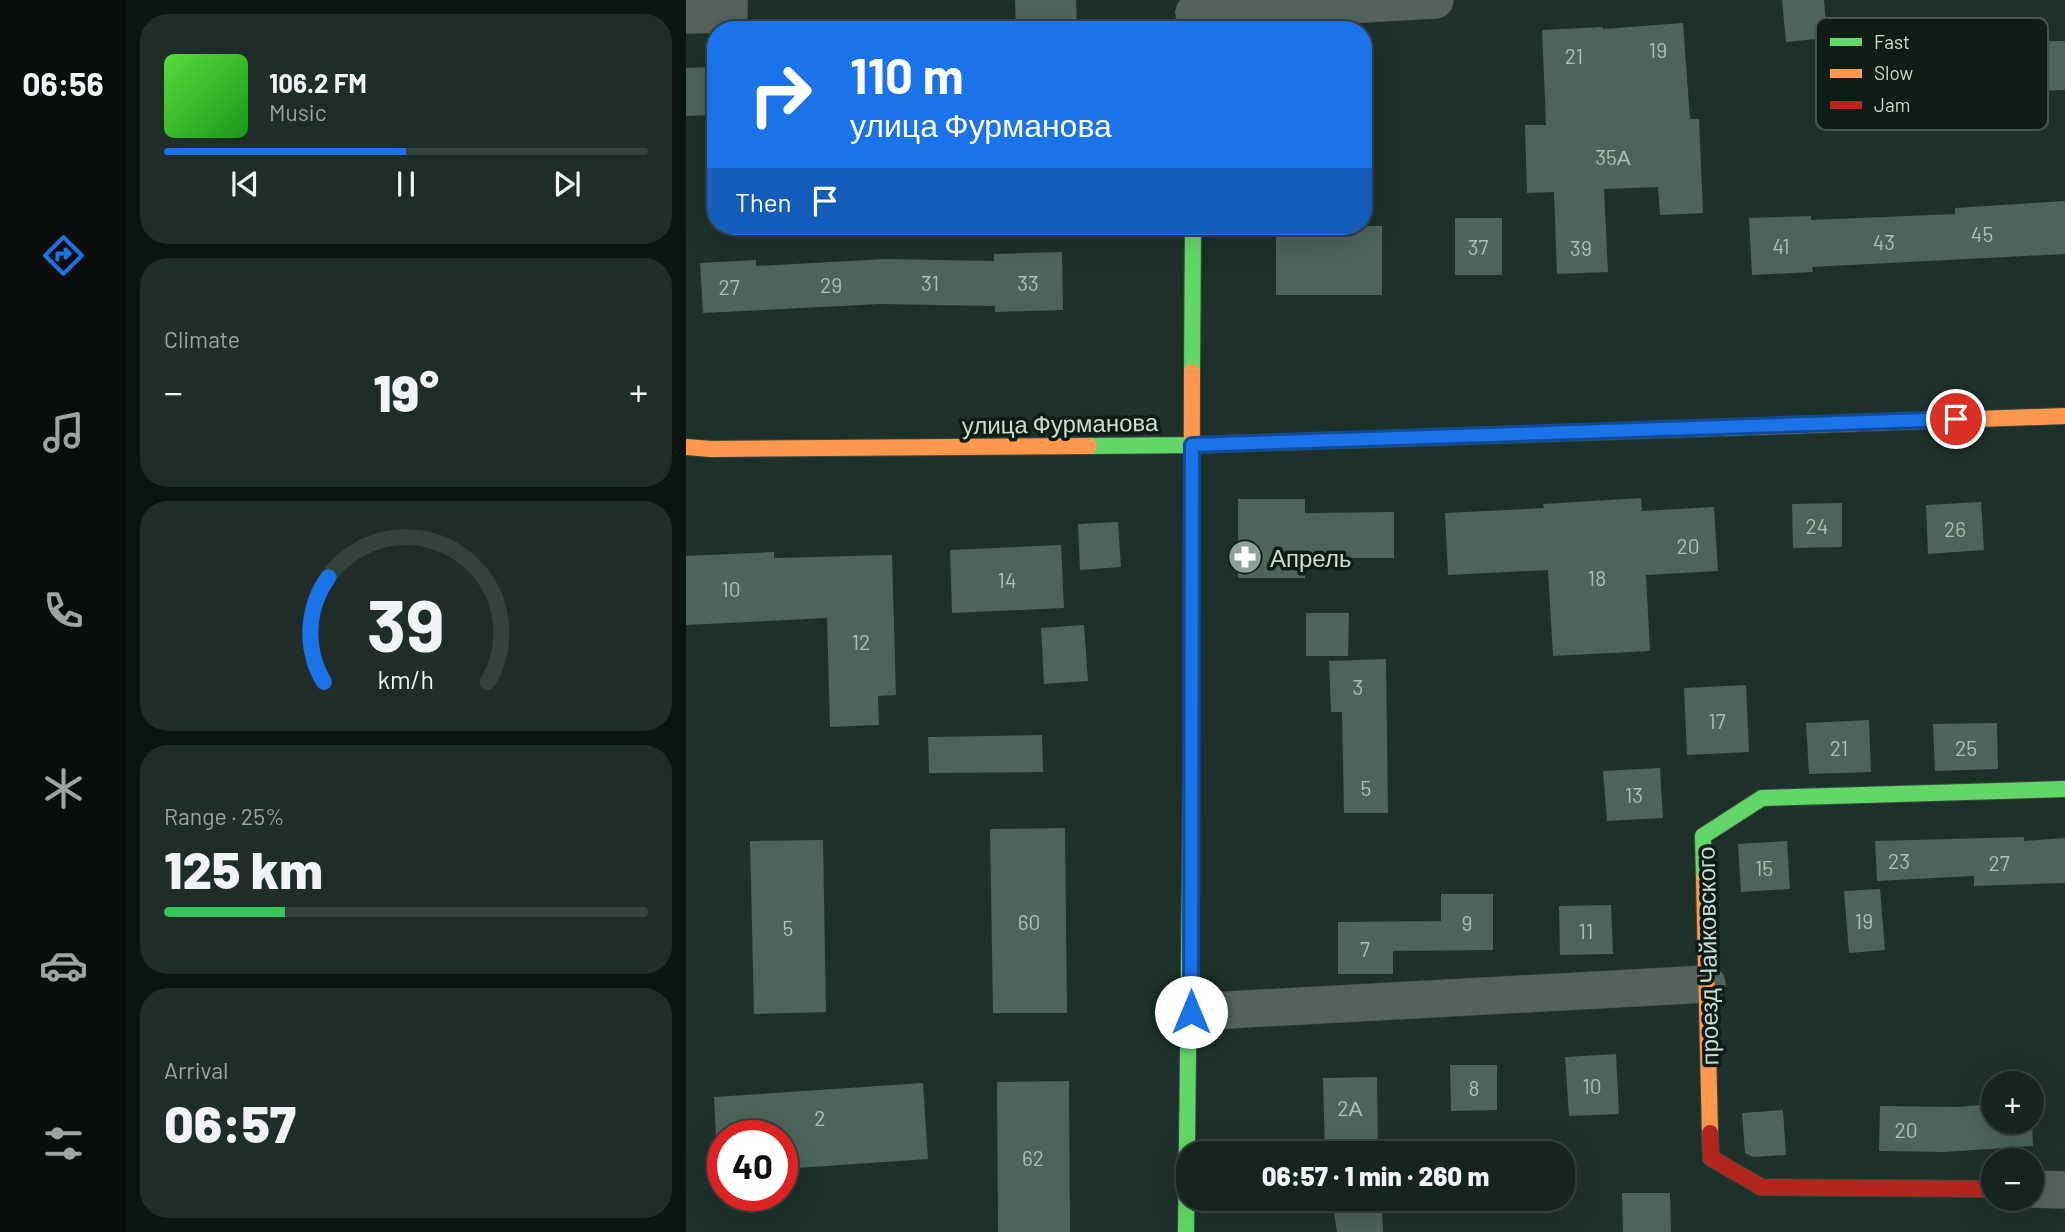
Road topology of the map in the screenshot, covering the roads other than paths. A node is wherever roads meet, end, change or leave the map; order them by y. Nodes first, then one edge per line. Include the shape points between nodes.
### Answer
1 (729, 0) edge
2 (1435, 0) edge
3 (1194, 14) edge
4 (686, 15) edge
5 (1193, 235) edge
6 (2065, 416) edge
7 (1192, 445) junction
8 (686, 447) edge
9 (2065, 789) edge
10 (1707, 984) junction
11 (1191, 1012) junction
12 (1981, 1189) edge
13 (2044, 1189) edge
14 (2065, 1190) edge
15 (1186, 1232) edge

1 - 4 street via 729,14
2 - 3 street
5 - 7 street
6 - 7 street, улица Фурманова
7 - 8 street, улица Фурманова
7 - 11 street
9 - 10 street, проезд Чайковского via 1762,798 1703,836
10 - 11 street
10 - 12 street, проезд Чайковского via 1711,1158 1761,1187
11 - 15 street
13 - 14 street

